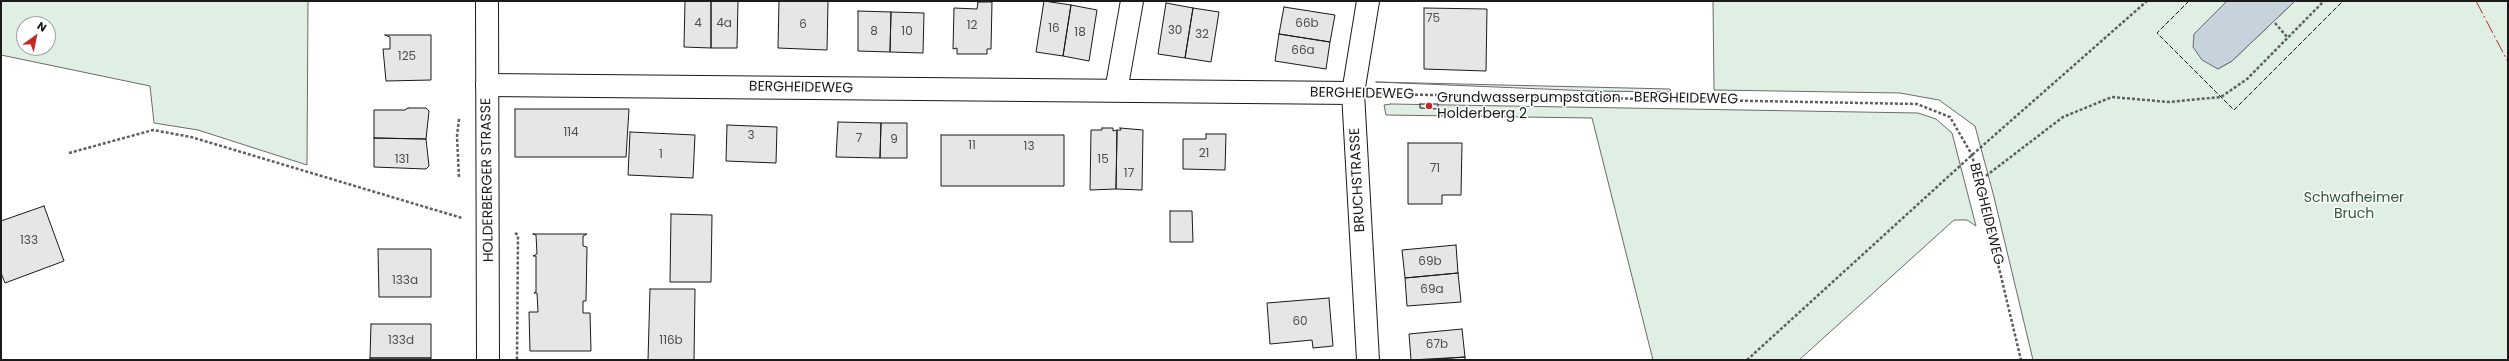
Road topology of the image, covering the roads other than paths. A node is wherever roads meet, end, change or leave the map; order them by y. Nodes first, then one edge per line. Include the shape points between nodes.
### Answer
1 (487, 1) edge
2 (1132, 1) edge
3 (1368, 1) edge
4 (487, 85) junction
5 (1116, 91) junction
6 (1353, 93) junction
7 (488, 360) edge
8 (1368, 360) edge

1 - 4 street, HOLDERBERGER STRASSE
2 - 5 street
3 - 6 street, BRUCHSTRASSE
4 - 5 street, BERGHEIDEWEG
4 - 7 street, HOLDERBERGER STRASSE
5 - 6 street, BERGHEIDEWEG
6 - 8 street, BRUCHSTRASSE

